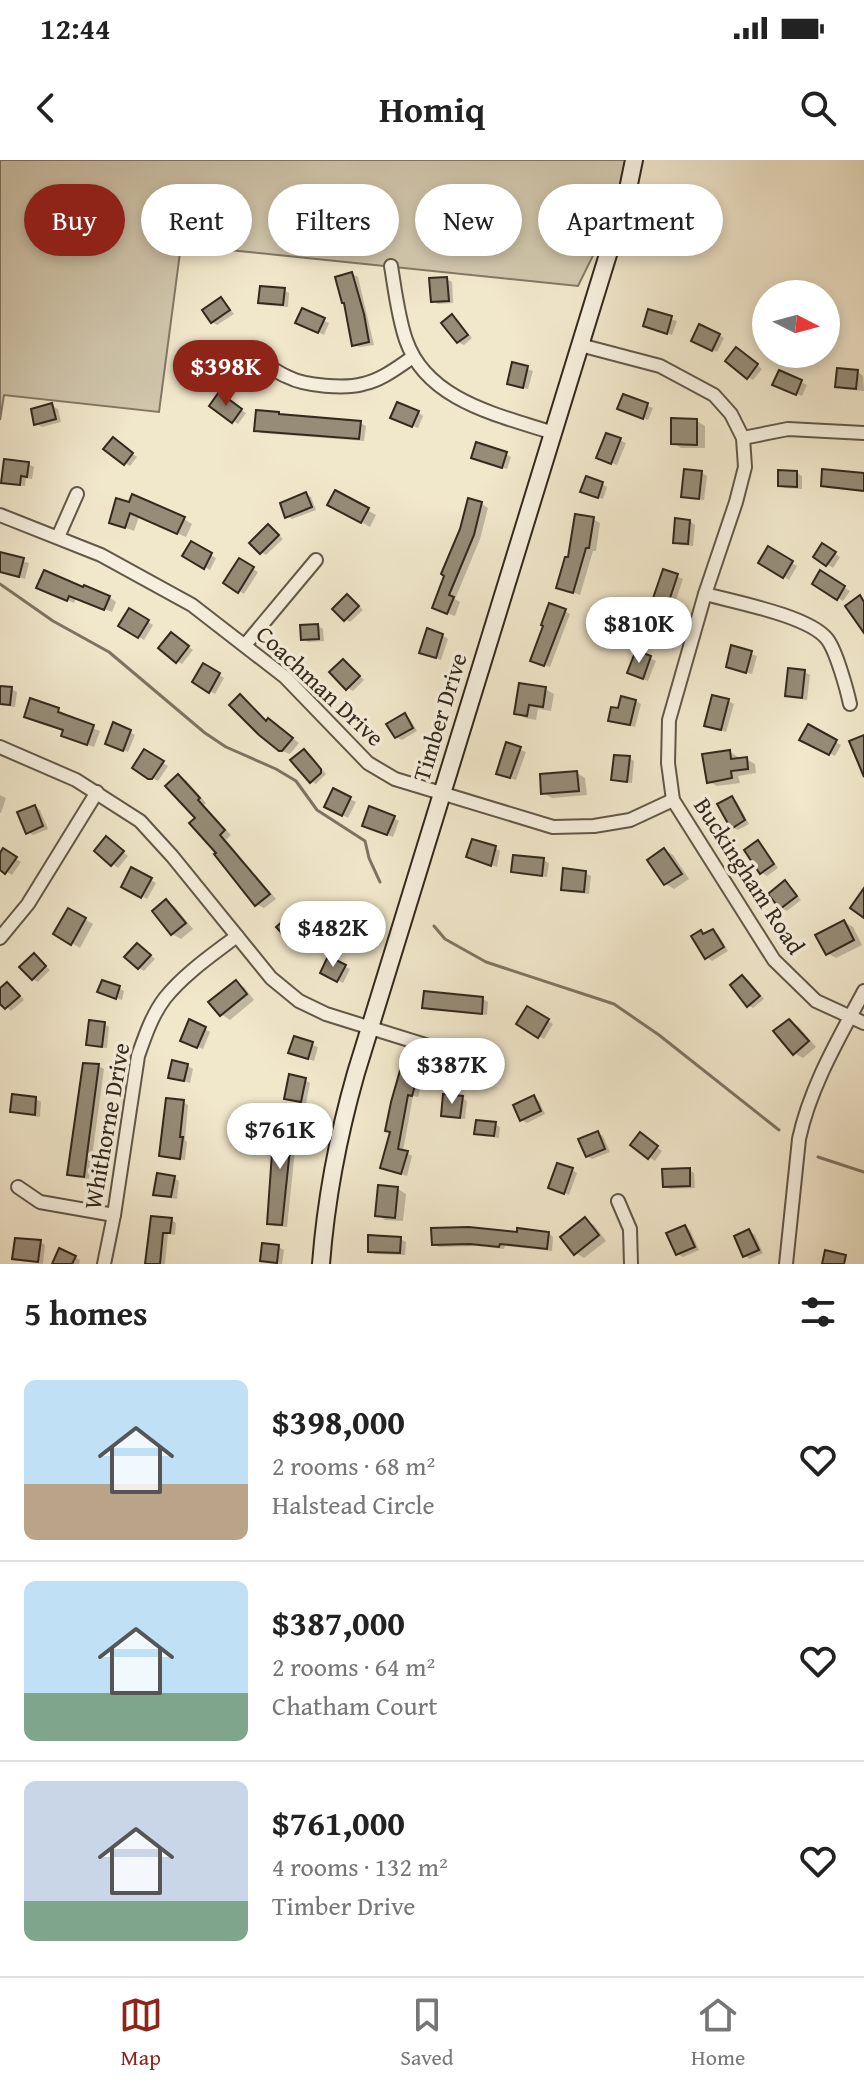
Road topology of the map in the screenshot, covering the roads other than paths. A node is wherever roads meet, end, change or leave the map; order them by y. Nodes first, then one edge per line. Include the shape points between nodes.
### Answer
1 (634, 160) edge
2 (643, 160) edge
3 (629, 184) edge
4 (631, 184) edge
5 (607, 256) edge
6 (391, 266) dead end
7 (580, 345) junction
8 (413, 357) junction
9 (266, 364) dead end
10 (553, 433) junction
11 (864, 433) edge
12 (743, 438) junction
13 (77, 494) dead end
14 (0, 515) edge
15 (58, 537) junction
16 (316, 560) dead end
17 (705, 594) junction
18 (245, 645) junction
19 (850, 704) dead end
20 (0, 747) edge
21 (97, 792) junction
22 (441, 793) junction
23 (673, 800) junction
24 (237, 936) junction
25 (0, 938) edge
26 (864, 991) edge
27 (850, 1017) junction
28 (864, 1023) edge
29 (369, 1027) junction
30 (496, 1067) dead end
31 (18, 1187) dead end
32 (618, 1201) dead end
33 (114, 1215) junction
34 (104, 1264) edge
35 (321, 1264) edge
36 (631, 1264) edge
37 (786, 1264) edge

1 - 3 main road, Timber Drive
2 - 4 main road, Timber Drive
5 - 7 main road, Timber Drive
6 - 8 street
7 - 10 main road, Timber Drive
7 - 12 street via 660,366 714,395
8 - 9 street via 378,379 347,386 290,379
8 - 10 street via 457,397
10 - 22 main road, Timber Drive
11 - 12 street via 788,429
12 - 17 street, Buckingham Road via 745,467
13 - 15 street
14 - 15 street, Coachman Drive
15 - 18 street, Coachman Drive via 161,587
16 - 18 street
17 - 19 street via 807,624 828,640
17 - 23 street, Buckingham Road via 669,720
18 - 22 street, Coachman Drive via 285,677 368,763 395,779
20 - 21 street
21 - 24 street via 140,821
21 - 25 street via 28,904
22 - 23 street, Coachman Drive via 553,827 630,820
22 - 29 main road, Timber Drive
23 - 27 street, Buckingham Road via 774,960 816,1001
24 - 29 street via 271,978 299,1001
24 - 33 street, Whithorne Drive via 164,999 145,1035
26 - 27 street
27 - 28 street, Buckingham Road
27 - 37 street via 803,1122
29 - 30 street
29 - 35 main road, Timber Drive via 342,1123
31 - 33 street via 40,1202
32 - 36 street via 630,1229
33 - 34 street, Whithorne Drive

